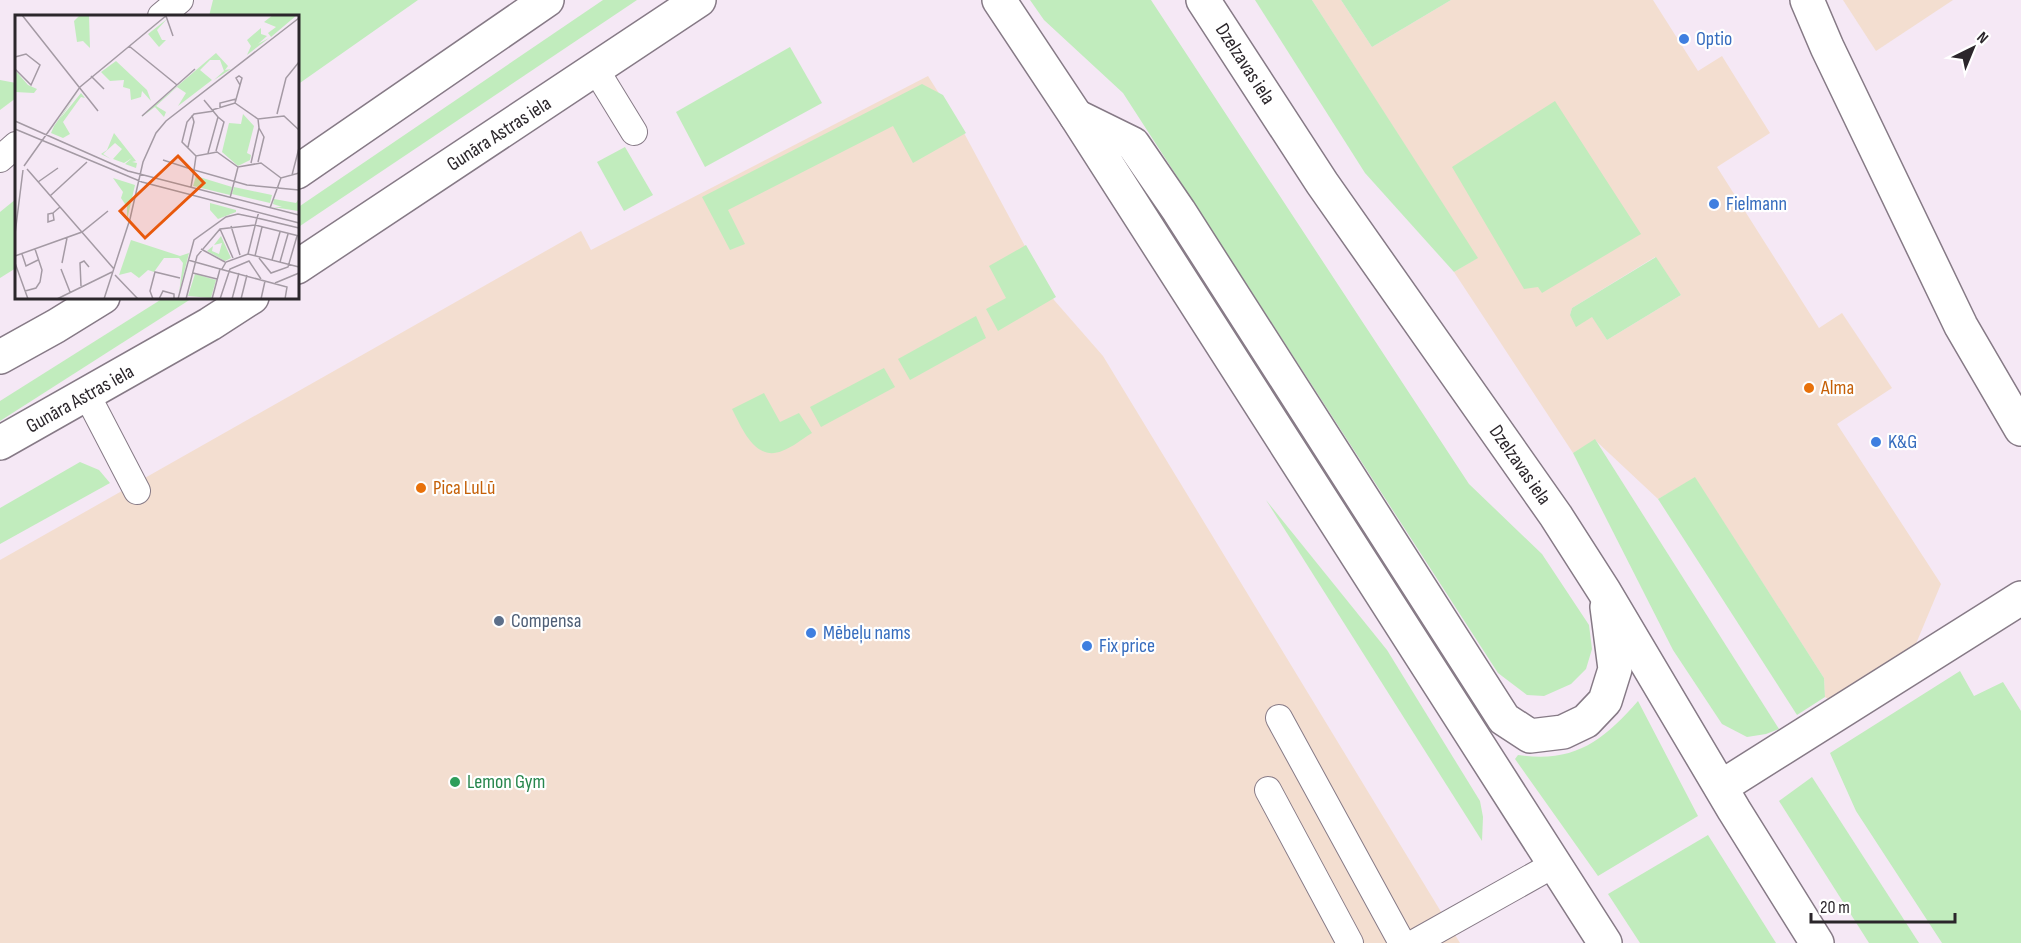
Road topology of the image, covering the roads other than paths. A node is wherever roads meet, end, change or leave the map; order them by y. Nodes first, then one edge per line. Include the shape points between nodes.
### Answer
1 (180, 0) edge
2 (547, 0) edge
3 (699, 0) edge
4 (999, 0) edge
5 (1203, 0) edge
6 (1807, 0) edge
7 (162, 15) edge
8 (596, 70) junction
9 (1076, 116) junction
10 (634, 132) dead end
11 (15, 146) edge
12 (0, 159) edge
13 (298, 171) edge
14 (298, 266) edge
15 (101, 298) edge
16 (250, 298) edge
17 (0, 357) edge
18 (87, 395) junction
19 (2021, 429) edge
20 (0, 443) edge
21 (137, 491) dead end
22 (1604, 591) junction
23 (2021, 598) edge
24 (1279, 718) dead end
25 (1721, 787) junction
26 (1268, 790) dead end
27 (1555, 864) junction
28 (1350, 943) edge
29 (1402, 943) edge
30 (1414, 943) edge
31 (1605, 943) edge
32 (1817, 943) edge

1 - 7 lane
2 - 13 main road
3 - 8 main road, Gunāra Astras iela
4 - 9 main road
5 - 22 main road, Dzelzavas iela via 1322,183 1556,516
6 - 19 main road via 1961,326
8 - 10 lane
8 - 14 main road, Gunāra Astras iela
9 - 22 main road via 1133,144 1497,709 1504,719 1530,736 1563,732 1586,721 1605,701 1615,669
9 - 27 main road
11 - 12 lane
15 - 17 main road
16 - 18 main road, Gunāra Astras iela
18 - 20 main road, Gunāra Astras iela
18 - 21 lane
22 - 25 main road, Dzelzavas iela
23 - 25 main road
24 - 29 lane
25 - 32 main road, Dzelzavas iela
26 - 28 lane
27 - 30 lane
27 - 31 main road

